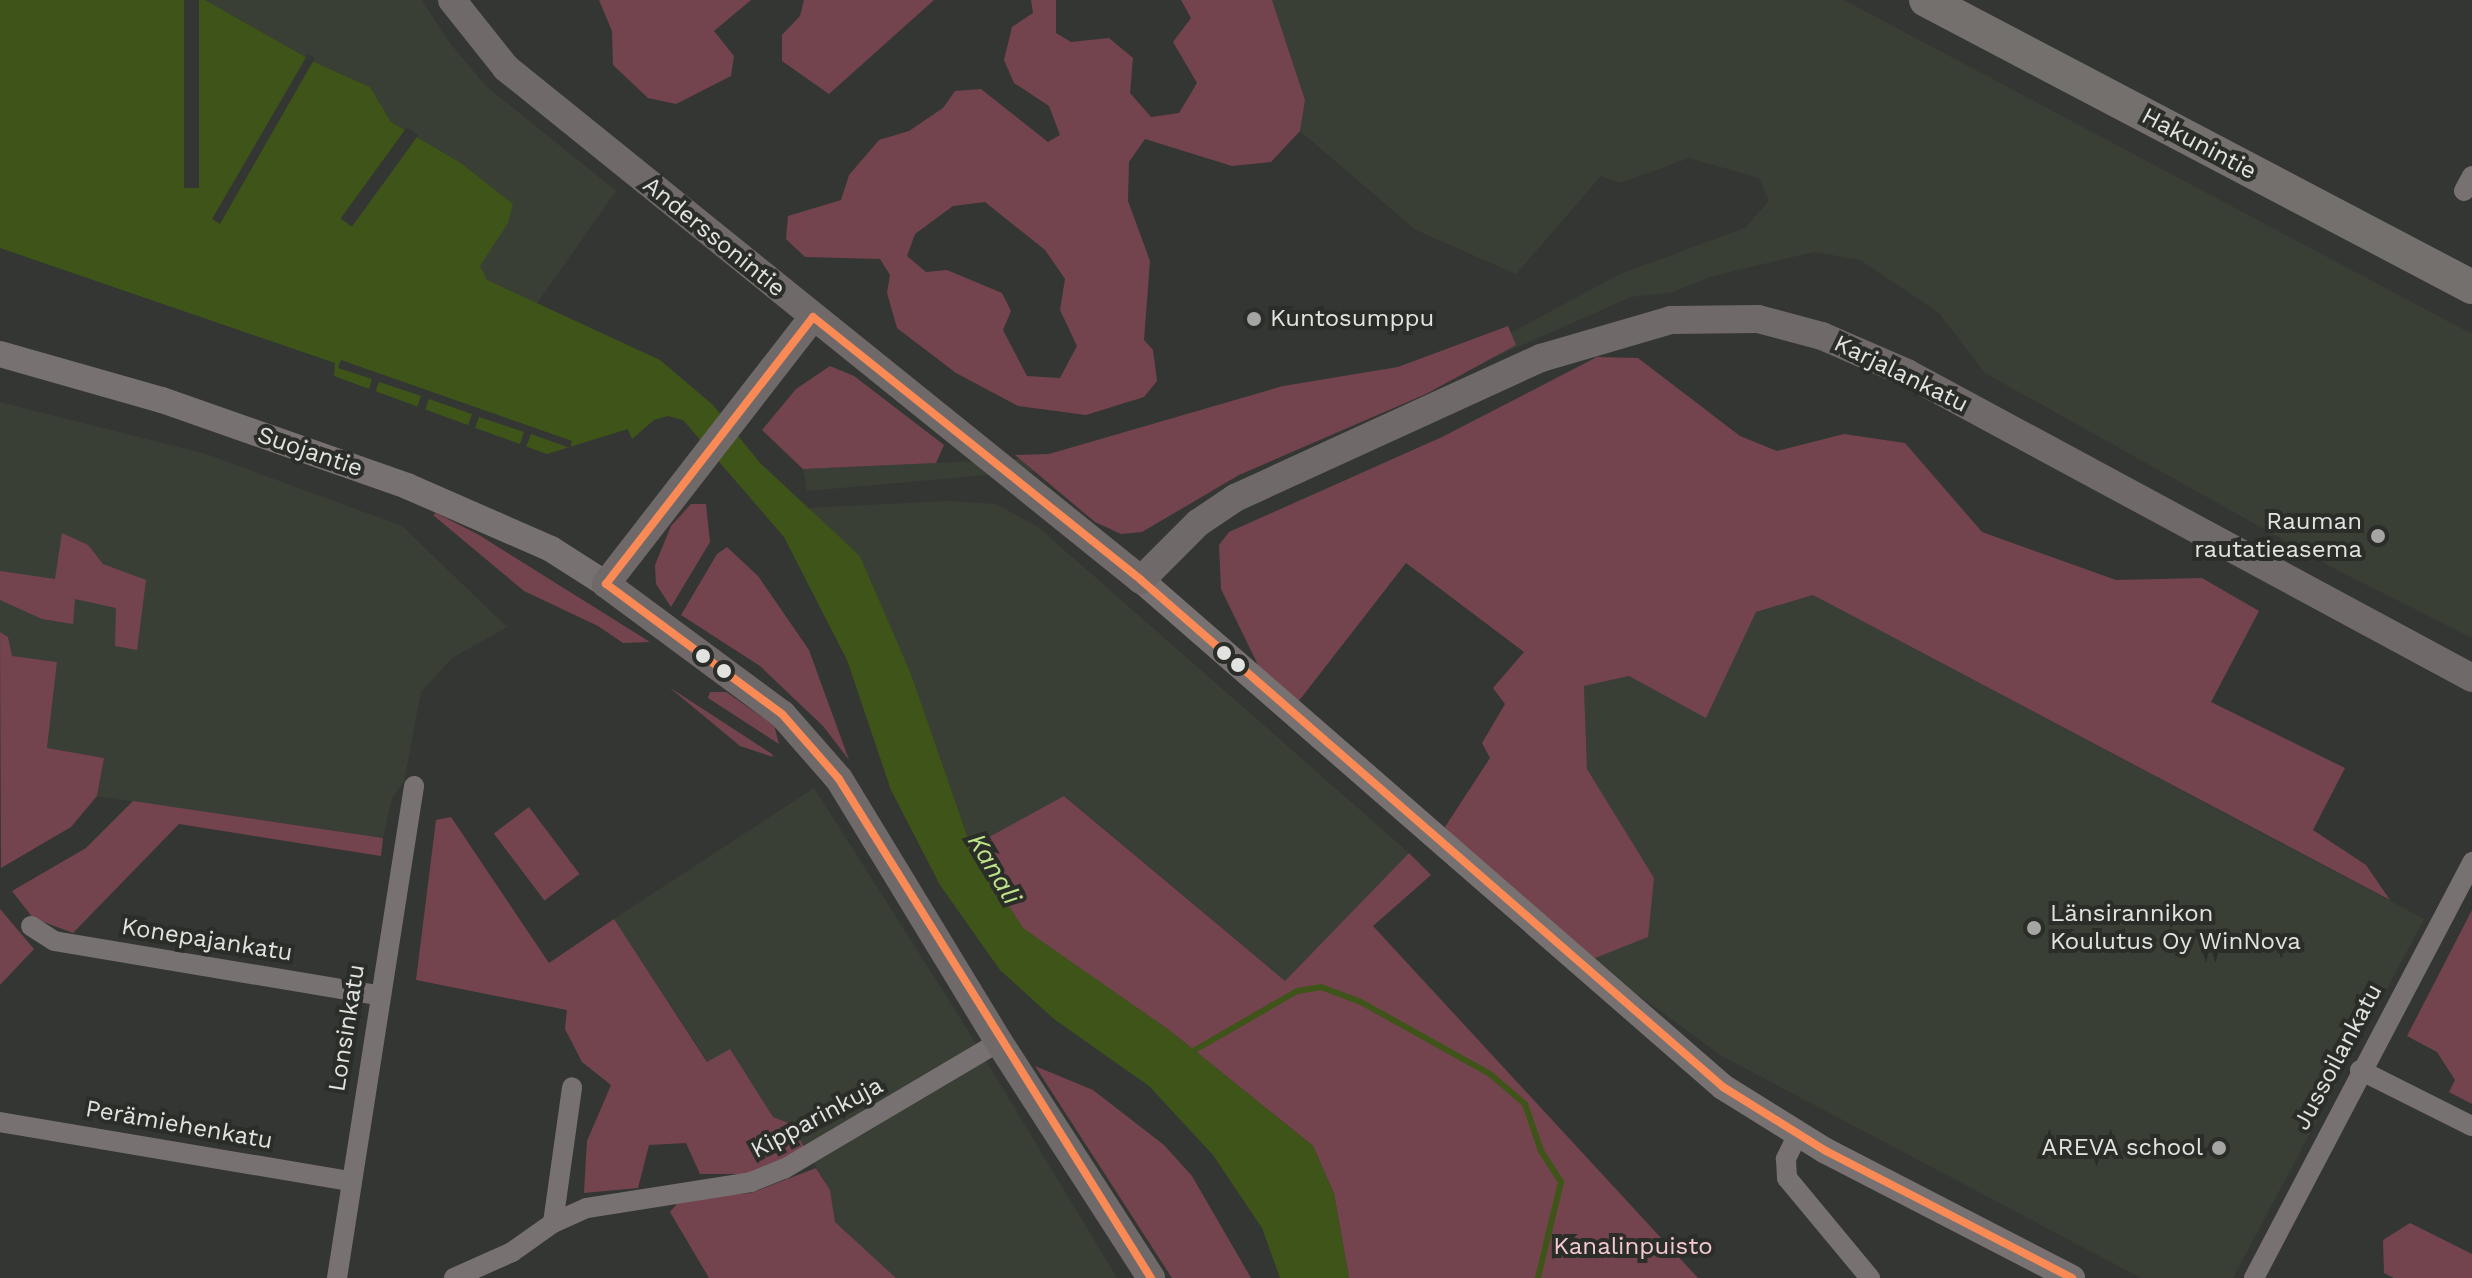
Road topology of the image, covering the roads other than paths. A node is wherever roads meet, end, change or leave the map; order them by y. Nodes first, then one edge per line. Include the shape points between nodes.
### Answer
1 (452, 0) edge
2 (1926, 0) edge
3 (2472, 287) edge
4 (813, 317) junction
5 (0, 354) edge
6 (1141, 580) junction
7 (606, 584) junction
8 (2472, 678) edge
9 (414, 786) dead end
10 (2472, 862) edge
11 (31, 926) dead end
12 (378, 995) junction
13 (999, 1042) junction
14 (2360, 1070) junction
15 (572, 1087) dead end
16 (0, 1122) edge
17 (2472, 1126) edge
18 (1798, 1134) junction
19 (350, 1181) junction
20 (553, 1223) junction
21 (337, 1278) edge
22 (454, 1278) edge
23 (1151, 1278) edge
24 (1870, 1278) edge
25 (2072, 1278) edge
26 (2254, 1278) edge

1 - 4 main road, Anderssonintie via 506,68
2 - 3 highway, Hakunintie
4 - 6 main road, Anderssonintie
4 - 7 main road
5 - 7 street, Suojantie via 162,400 407,486 551,549
6 - 8 main road, Karjalankatu via 1198,523 1235,498 1541,358 1671,320 1758,319 1822,336 1907,373
6 - 18 street via 1647,1023 1723,1087
7 - 13 main road via 755,692 809,741 839,779
9 - 12 street, Lonsinkatu
10 - 14 street, Jussoilankatu
11 - 12 street, Konepajankatu via 54,941
12 - 19 street, Lonsinkatu
13 - 20 street, Kipparinkuja via 784,1169 751,1182 587,1208
13 - 23 main road
14 - 17 street
14 - 26 street, Jussoilankatu
15 - 20 street
16 - 19 street, Perämiehenkatu
18 - 24 street via 1786,1159 1787,1178
18 - 25 street
19 - 21 street, Lonsinkatu
20 - 22 street, Kipparinkuja via 512,1252

